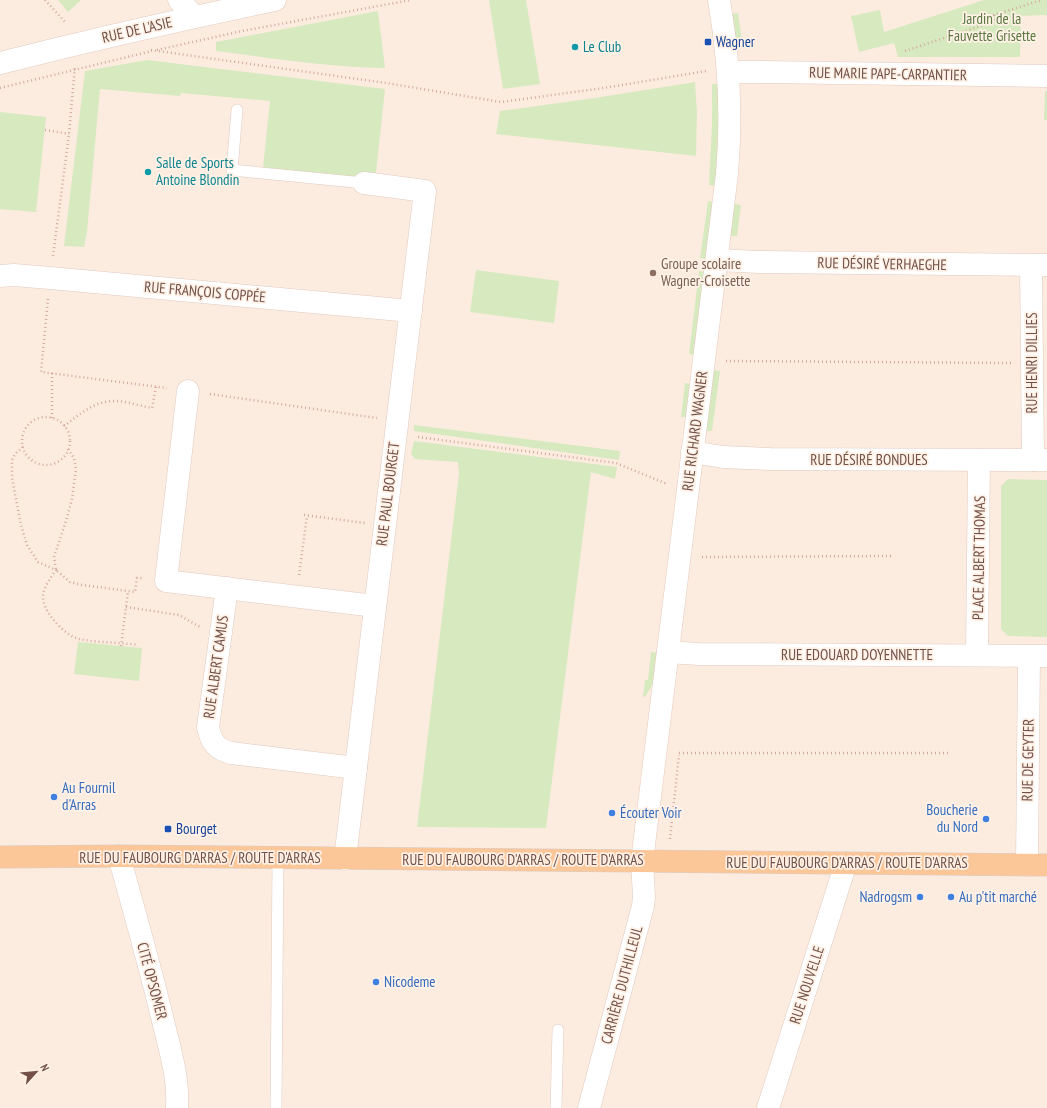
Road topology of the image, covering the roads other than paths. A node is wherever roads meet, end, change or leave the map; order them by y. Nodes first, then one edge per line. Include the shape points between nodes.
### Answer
1 (179, 0) edge
2 (275, 0) edge
3 (719, 0) edge
4 (194, 16) junction
5 (0, 63) edge
6 (728, 72) junction
7 (1047, 76) edge
8 (238, 110) dead end
9 (364, 183) joint
10 (717, 260) junction
11 (1039, 266) edge
12 (0, 276) edge
13 (411, 311) junction
14 (188, 391) road end
15 (692, 452) junction
16 (979, 460) junction
17 (1040, 460) edge
18 (227, 588) junction
19 (375, 606) junction
20 (668, 652) junction
21 (977, 655) junction
22 (1038, 656) edge
23 (356, 768) junction
24 (119, 856) junction
25 (0, 857) edge
26 (278, 858) junction
27 (345, 859) junction
28 (642, 861) junction
29 (846, 863) junction
30 (1037, 865) edge
31 (558, 1030) dead end
32 (177, 1108) edge
33 (276, 1108) edge
34 (556, 1108) edge
35 (589, 1108) edge
36 (768, 1108) edge

1 - 4 street
2 - 4 street, RUE DE L'ASIE
3 - 6 street, RUE RICHARD WAGNER
4 - 5 street, RUE DE L'ASIE
6 - 7 street, RUE MARIE PAPE-CARPANTIER
6 - 10 street, RUE RICHARD WAGNER via 729,156
8 - 9 lane via 232,170
9 - 13 street, RUE PAUL BOURGET via 425,191
10 - 11 street, RUE DÉSIRÉ VERHAEGHE
10 - 15 street, RUE RICHARD WAGNER
11 - 17 street, RUE HENRI DILLIES via 1032,363
12 - 13 street, RUE FRANÇOIS COPPÉE via 50,278
13 - 19 street, RUE PAUL BOURGET
14 - 18 street via 166,581
15 - 16 street, RUE DÉSIRÉ BONDUES via 723,457 770,459
15 - 20 street, RUE RICHARD WAGNER
16 - 17 street, RUE DÉSIRÉ BONDUES
16 - 21 street, PLACE ALBERT THOMAS
18 - 19 street
18 - 23 street, RUE ALBERT CAMUS via 208,727 212,742 217,748 231,753
19 - 23 street, RUE PAUL BOURGET
20 - 21 street, RUE EDOUARD DOYENNETTE
20 - 28 street, RUE RICHARD WAGNER
21 - 22 street, RUE EDOUARD DOYENNETTE
22 - 30 street, RUE DE GEYTER
23 - 27 street, RUE PAUL BOURGET
24 - 25 main road, RUE DU FAUBOURG D'ARRAS / ROUTE D'ARRAS
24 - 26 main road, RUE DU FAUBOURG D'ARRAS / ROUTE D'ARRAS
24 - 32 street, CITÉ OPSOMER via 174,1069 178,1090
26 - 27 main road, RUE DU FAUBOURG D'ARRAS / ROUTE D'ARRAS
26 - 33 lane
27 - 28 main road, RUE DU FAUBOURG D'ARRAS / ROUTE D'ARRAS
28 - 29 main road, RUE DU FAUBOURG D'ARRAS / ROUTE D'ARRAS
28 - 35 street, CARRIÈRE DUTHILLEUL via 643,906
29 - 30 main road, RUE DU FAUBOURG D'ARRAS / ROUTE D'ARRAS
29 - 36 street, RUE NOUVELLE
31 - 34 lane

